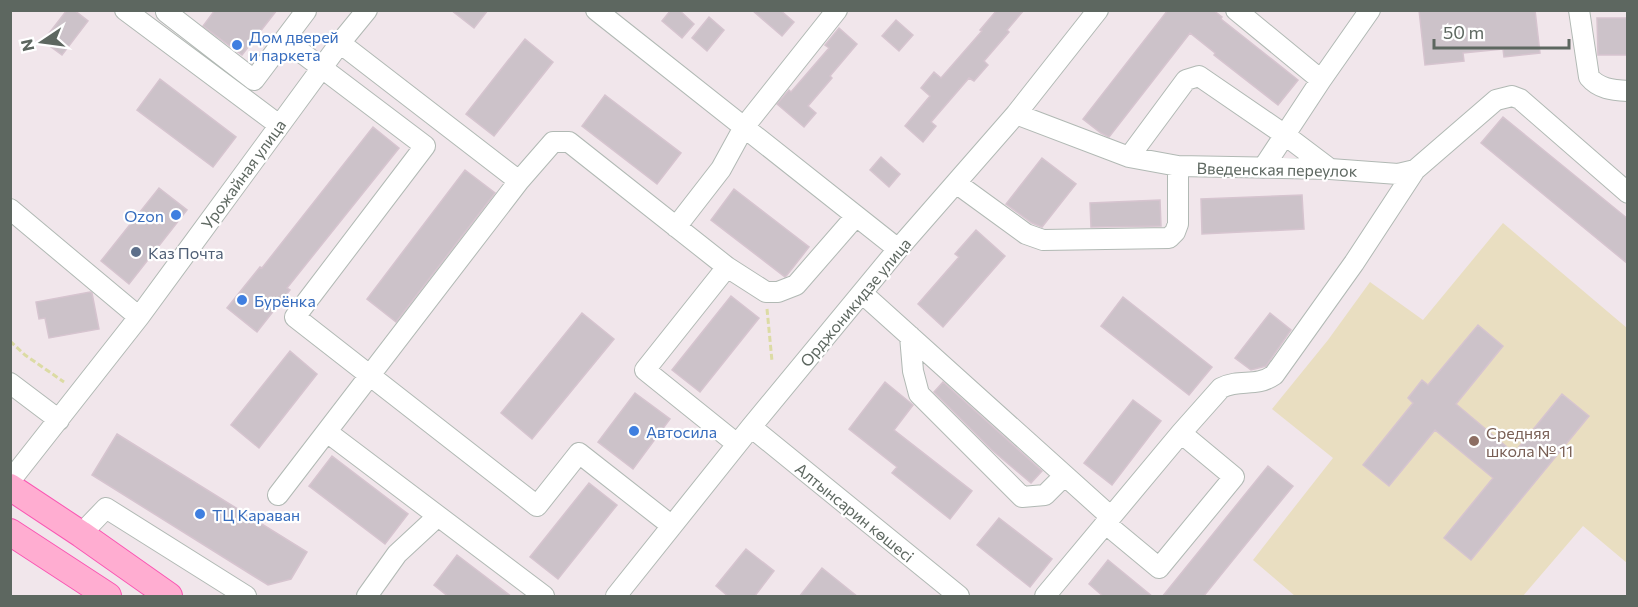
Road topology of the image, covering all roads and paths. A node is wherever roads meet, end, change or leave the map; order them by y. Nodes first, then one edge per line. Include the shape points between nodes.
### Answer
1 (125, 10) edge
2 (167, 10) edge
3 (368, 10) edge
4 (837, 10) edge
5 (1098, 10) edge
6 (1236, 10) edge
7 (1370, 10) edge
8 (1579, 10) edge
9 (306, 11) edge
10 (602, 12) edge
11 (285, 40) junction
12 (340, 43) junction
13 (322, 68) junction
14 (1321, 80) junction
15 (1628, 91) edge
16 (1016, 114) junction
17 (447, 125) junction
18 (279, 126) junction
19 (744, 127) junction
20 (1285, 135) junction
21 (425, 147) junction
22 (1129, 157) junction
23 (1178, 166) junction
24 (1263, 168) junction
25 (1330, 169) junction
26 (1415, 170) junction
27 (519, 181) junction
28 (956, 183) junction
29 (1628, 193) edge
30 (10, 209) edge
31 (856, 216) junction
32 (676, 227) junction
33 (898, 249) junction
34 (727, 267) junction
35 (766, 292) junction
36 (862, 293) junction
37 (140, 316) junction
38 (910, 336) junction
39 (10, 341) edge
40 (772, 361) dead end
41 (370, 375) junction
42 (68, 384) dead end
43 (13, 390) edge
44 (59, 420) junction
45 (751, 427) junction
46 (327, 432) junction
47 (1181, 433) junction
48 (737, 444) junction
49 (1064, 476) junction
50 (10, 481) edge
51 (10, 487) edge
52 (278, 495) dead end
53 (438, 516) junction
54 (1108, 521) junction
55 (672, 526) junction
56 (10, 532) edge
57 (81, 534) junction
58 (952, 594) edge
59 (108, 597) edge
60 (169, 597) edge
61 (246, 597) edge
62 (367, 597) edge
63 (544, 597) edge
64 (616, 597) edge
65 (1045, 597) edge

1 - 18 street
2 - 11 street via 254,80
3 - 12 street, Урожайная улица
4 - 19 street
5 - 16 street, Орджоникидзе улица
6 - 14 street
7 - 14 street
8 - 15 street via 1589,77 1606,89
9 - 11 street
10 - 19 street
11 - 13 street
12 - 13 street, Урожайная улица
12 - 17 street
13 - 18 street, Урожайная улица
13 - 21 street
14 - 20 street
16 - 22 street, Введенская переулок
16 - 28 street, Орджоникидзе улица
17 - 21 street via 435,142
17 - 27 street
18 - 37 street, Урожайная улица
19 - 31 street
19 - 32 street via 721,169
20 - 22 street via 1199,76 1186,80
20 - 24 street
20 - 25 street
21 - 41 street via 295,317
22 - 23 street, Введенская переулок
23 - 24 street, Введенская переулок
23 - 28 street via 1178,224 1169,238 1043,240 1026,234
24 - 25 street, Введенская переулок
25 - 26 street, Введенская переулок via 1398,174
26 - 29 street via 1496,100 1512,96
26 - 47 street via 1274,375 1258,383 1221,388
27 - 32 street via 553,142 569,142
27 - 41 street
28 - 33 street, Орджоникидзе улица
30 - 37 street
31 - 33 street
31 - 35 street via 796,285
32 - 34 street
33 - 36 street, Орджоникидзе улица
34 - 35 street
34 - 48 street via 645,370
35 - 40 path
36 - 38 street
36 - 45 street, Орджоникидзе улица
37 - 44 street, Урожайная улица
38 - 49 street
38 - 49 street via 919,394 1022,497 1045,495
39 - 42 path
41 - 46 street
41 - 55 street via 537,506 579,453
43 - 44 street
44 - 50 street, Урожайная улица
45 - 48 street, Орджоникидзе улица
45 - 58 street, Алтынсарин көшесі
46 - 52 street
46 - 53 street
47 - 54 street
47 - 54 street via 1234,477 1159,568
48 - 55 street, Орджоникидзе улица
49 - 54 street
51 - 57 main road
53 - 62 street via 397,554
53 - 63 street
54 - 65 street
55 - 64 street, Орджоникидзе улица
56 - 59 main road
57 - 60 main road
57 - 61 street via 106,508

